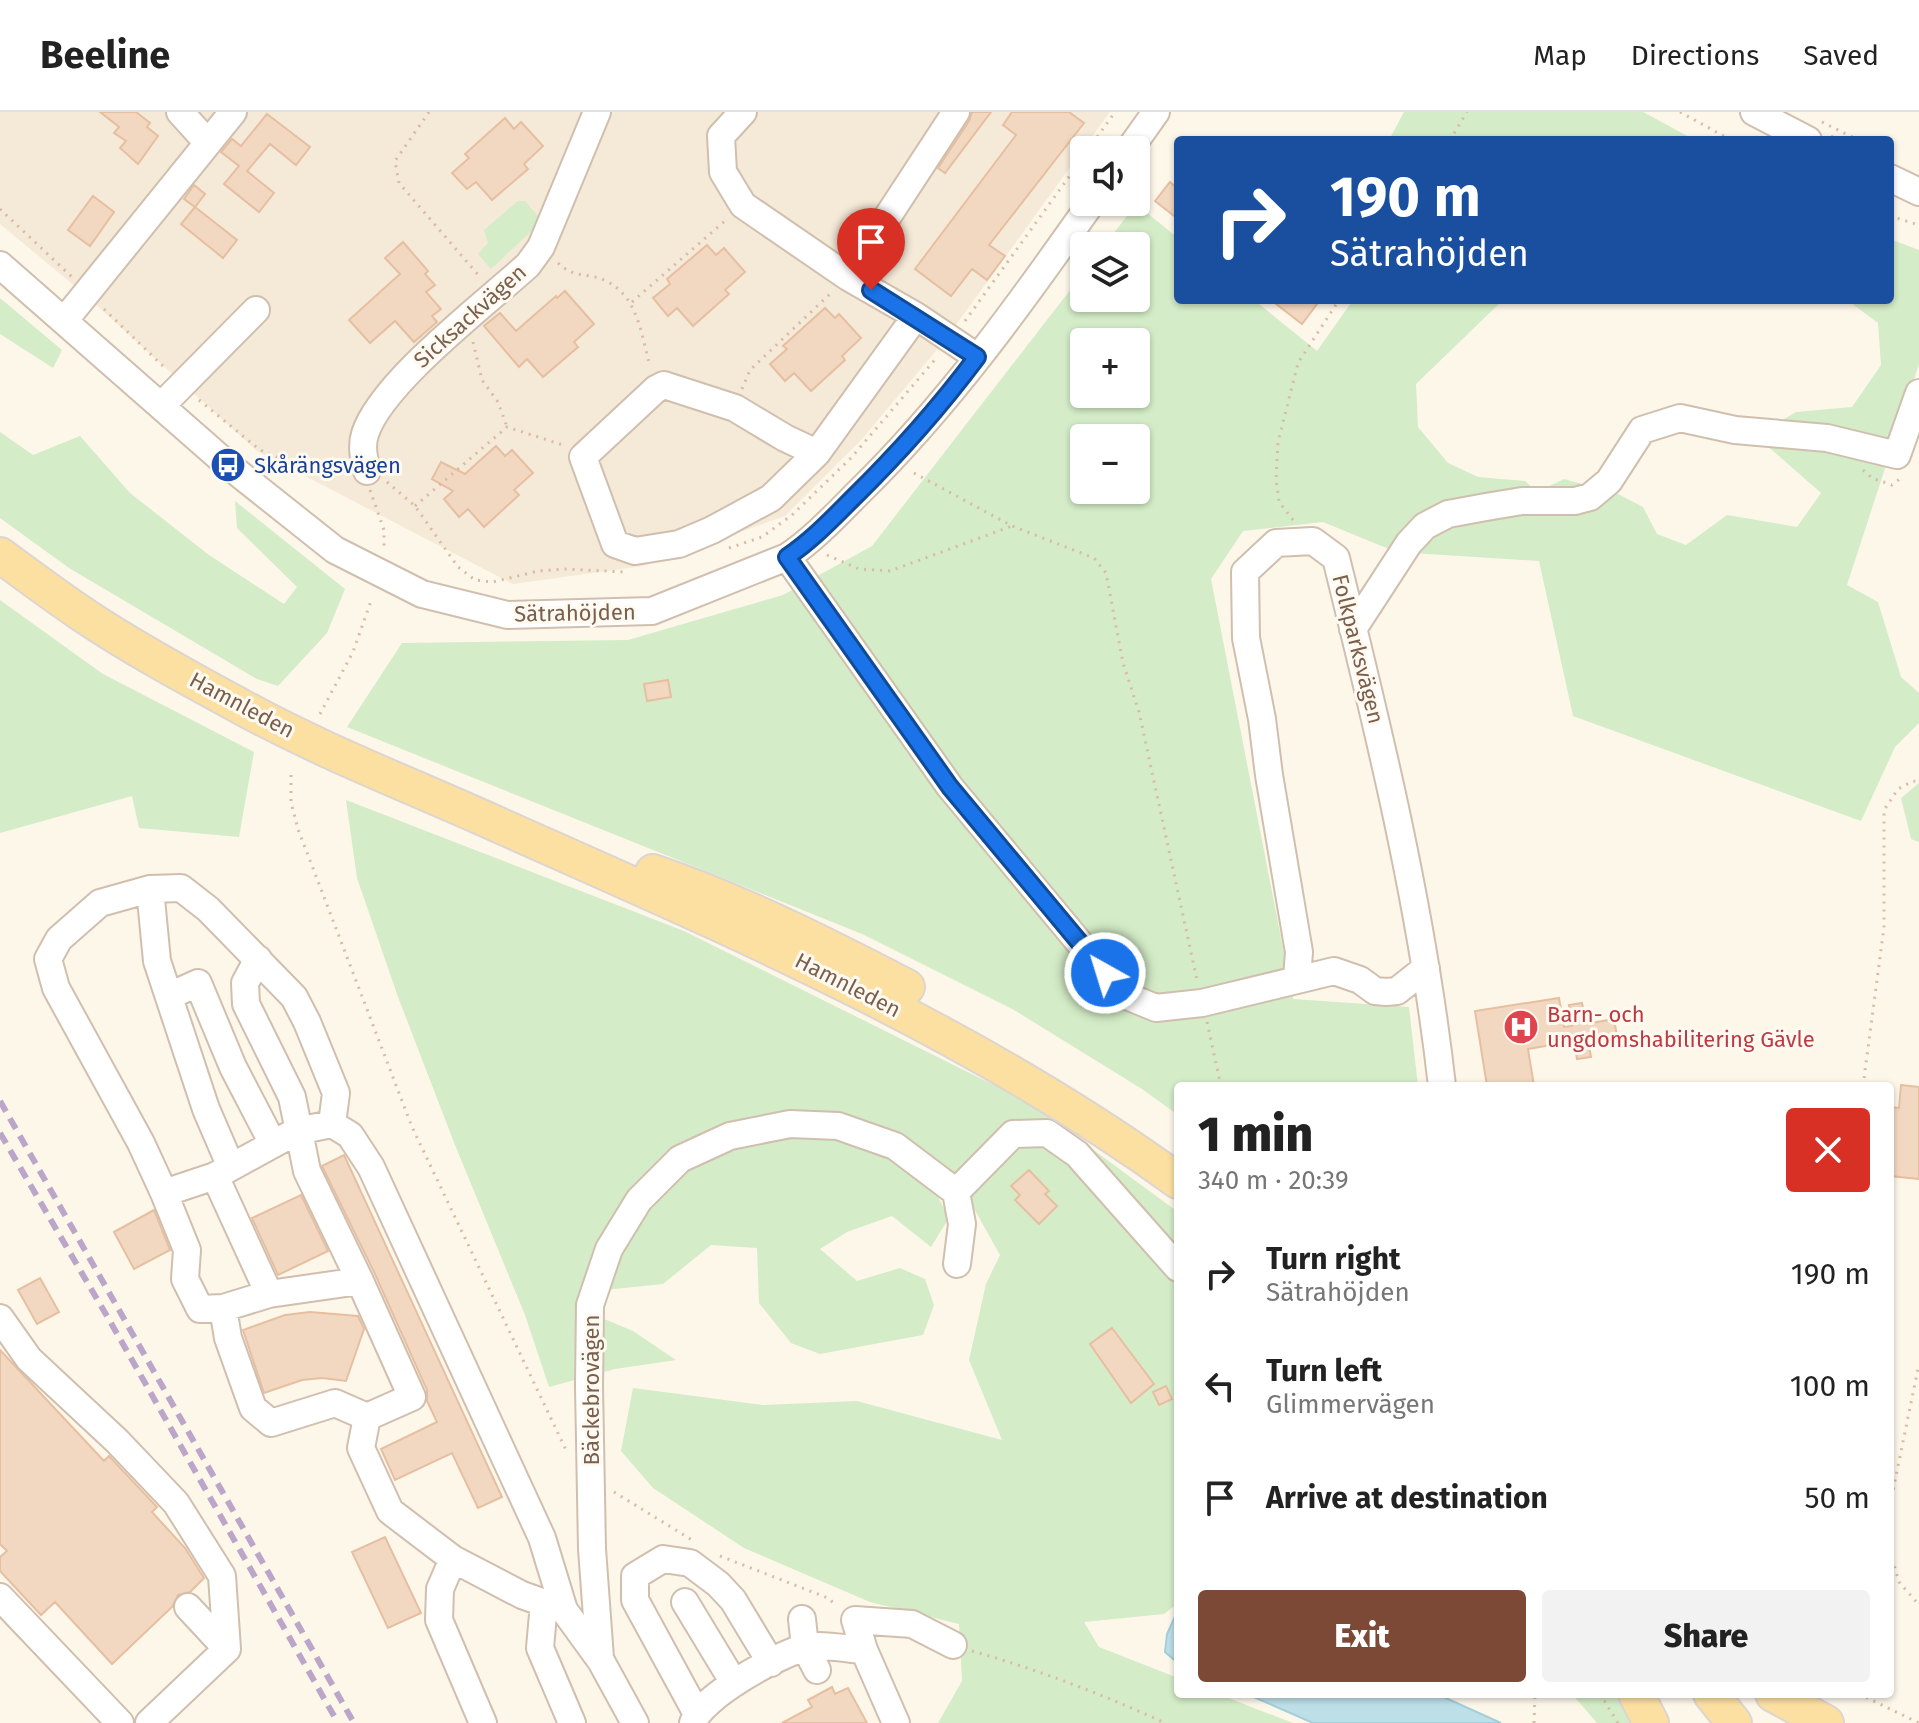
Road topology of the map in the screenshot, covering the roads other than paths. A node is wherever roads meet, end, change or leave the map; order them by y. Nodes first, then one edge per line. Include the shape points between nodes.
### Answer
1 (180, 112) edge
2 (233, 112) edge
3 (597, 112) edge
4 (743, 112) edge
5 (956, 112) edge
6 (1754, 112) edge
7 (1143, 117) edge
8 (1820, 133) edge
9 (1135, 136) edge
10 (208, 143) junction
11 (1894, 180) edge
12 (1919, 192) edge
13 (1082, 216) edge
14 (0, 265) edge
15 (848, 277) junction
16 (256, 310) dead end
17 (916, 316) junction
18 (64, 321) junction
19 (977, 357) junction
20 (1918, 397) edge
21 (162, 405) junction
22 (817, 453) junction
23 (367, 471) road end
24 (796, 551) junction
25 (0, 555) edge
26 (1353, 629) junction
27 (499, 825) junction
28 (150, 889) junction
29 (258, 959) junction
30 (1426, 968) junction
31 (1297, 979) junction
32 (169, 996) junction
33 (1441, 1082) edge
34 (332, 1124) junction
35 (297, 1131) junction
36 (273, 1144) junction
37 (1174, 1149) edge
38 (223, 1171) junction
39 (1174, 1178) edge
40 (956, 1192) junction
41 (164, 1193) junction
42 (1174, 1263) edge
43 (957, 1264) dead end
44 (360, 1281) junction
45 (269, 1294) junction
46 (223, 1308) junction
47 (0, 1318) edge
48 (367, 1417) junction
49 (453, 1559) junction
50 (718, 1584) junction
51 (0, 1597) edge
52 (685, 1602) junction
53 (188, 1607) dead end
54 (554, 1607) junction
55 (802, 1619) dead end
56 (646, 1622) junction
57 (953, 1645) road end
58 (227, 1649) junction
59 (864, 1650) junction
60 (811, 1658) junction
61 (601, 1661) junction
62 (771, 1663) junction
63 (734, 1683) junction
64 (1638, 1698) edge
65 (1690, 1698) edge
66 (1714, 1698) edge
67 (1780, 1698) edge
68 (694, 1718) edge
69 (120, 1723) edge
70 (149, 1723) edge
71 (483, 1723) edge
72 (572, 1723) edge
73 (635, 1723) edge
74 (896, 1723) edge
75 (1651, 1723) edge
76 (1709, 1723) edge
77 (1734, 1723) edge
78 (1826, 1723) edge

1 - 10 street
2 - 10 street
3 - 23 street, Sicksackvägen via 541,247 379,407 365,434
4 - 15 street via 721,136 723,172 743,205
5 - 15 street
6 - 8 street
7 - 9 street
10 - 18 street
11 - 12 street
13 - 19 street, Sätrahöjden
14 - 18 street, Sätrahöjden
15 - 17 street
16 - 21 street
17 - 19 street
17 - 22 street
18 - 21 street, Sätrahöjden
19 - 24 street, Sätrahöjden via 916,433
20 - 26 street via 1897,455 1827,438 1735,430 1680,418 1642,430 1609,481 1590,497 1486,507 1448,514 1425,526
21 - 24 street, Sätrahöjden via 335,550 422,594 507,615 652,611
22 - 22 street via 735,408 664,385 583,457 615,544 635,551 679,544 743,514 771,498
24 - 31 street via 950,787 1122,994 1156,1008 1202,1003
25 - 27 main road, Hamnleden via 83,615 239,706 336,755
26 - 30 street, Folkparksvägen via 1394,800
26 - 31 street, Folkparksvägen via 1336,558 1313,541 1276,543 1245,572 1246,638 1299,952
27 - 37 main road, Hamnleden via 700,888 800,933 969,1020
27 - 39 main road, Hamnleden via 776,948 960,1042
28 - 29 street via 181,888
28 - 32 street via 157,961
28 - 41 street via 100,903 59,939 48,959 56,988
29 - 34 street via 294,997 307,1022 336,1093
29 - 35 street via 245,983 246,1004 292,1097
30 - 31 street via 1397,991 1386,992 1334,971
30 - 33 street, Folkparksvägen
32 - 36 street via 198,983
32 - 38 street
34 - 35 street
34 - 54 street via 350,1135 371,1167 542,1538
35 - 36 street
35 - 44 street via 307,1171
36 - 38 street
38 - 41 street
38 - 45 street
40 - 42 street via 1013,1134 1047,1133 1077,1154
40 - 43 street via 962,1224
40 - 61 street, Bäckebrovägen via 895,1146 838,1126 790,1124 730,1136 680,1159 639,1200 609,1249 590,1305 592,1549
41 - 46 street via 187,1250 185,1279 200,1309
44 - 45 street
44 - 48 street via 412,1397
45 - 46 street
46 - 48 street via 253,1408 271,1423 335,1403
47 - 58 street via 29,1359 176,1503 222,1576
48 - 49 street via 361,1448 390,1511
49 - 54 street
49 - 71 street via 440,1589 439,1620
50 - 52 street
50 - 56 street via 690,1563 663,1559 635,1576 635,1600
50 - 62 street
51 - 69 street
52 - 56 street
52 - 63 street
53 - 58 street
54 - 61 street
54 - 72 street via 540,1648
55 - 60 street
56 - 68 street
57 - 59 street via 912,1624 855,1620
58 - 70 street
59 - 60 street
59 - 74 street
60 - 62 street
61 - 73 street
62 - 63 street
63 - 68 street
64 - 75 main road
65 - 76 main road
66 - 77 main road
67 - 78 main road

